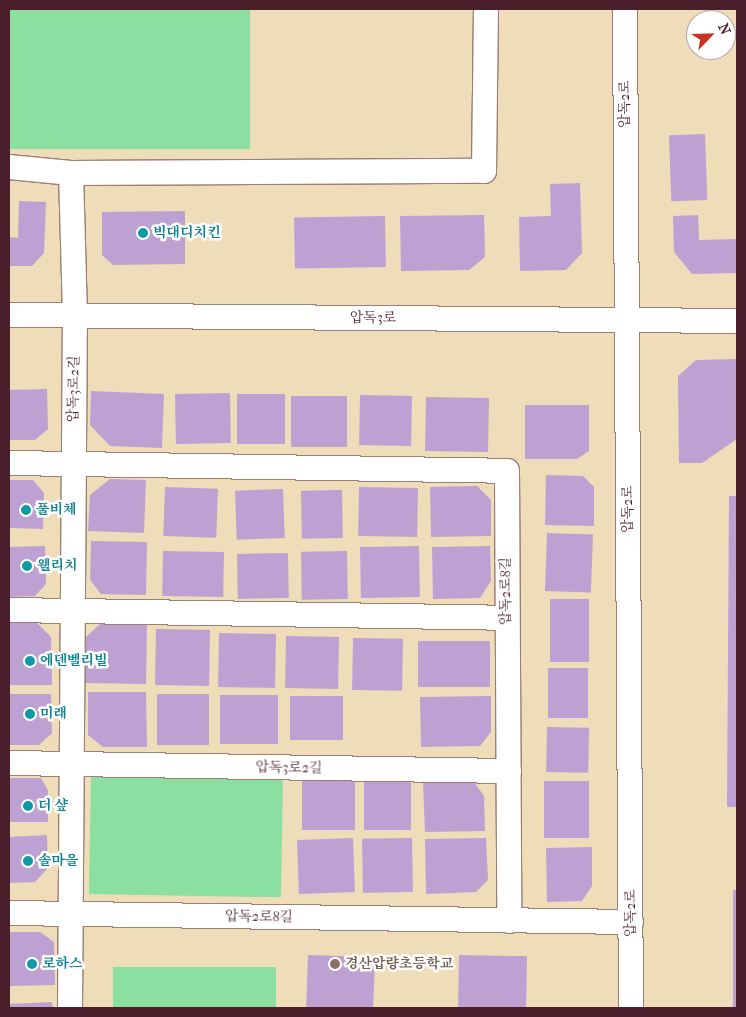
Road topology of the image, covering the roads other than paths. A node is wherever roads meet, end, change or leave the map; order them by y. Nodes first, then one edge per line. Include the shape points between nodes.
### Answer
1 (486, 9) edge
2 (625, 9) edge
3 (9, 167) edge
4 (71, 173) junction
5 (9, 314) edge
6 (75, 315) junction
7 (626, 319) junction
8 (737, 321) edge
9 (9, 462) edge
10 (73, 464) junction
11 (9, 610) edge
12 (71, 612) junction
13 (505, 618) junction
14 (9, 763) edge
15 (70, 765) junction
16 (508, 771) junction
17 (9, 913) edge
18 (68, 914) junction
19 (509, 920) junction
20 (631, 922) junction
21 (70, 1008) edge
22 (631, 1008) edge

1 - 4 street via 484,171
2 - 7 street, 압독2로
3 - 4 street
4 - 6 street, 압독3로2길
5 - 6 street, 압독3로
6 - 7 street, 압독3로
6 - 10 street, 압독3로2길
7 - 8 street, 압독3로
7 - 20 street, 압독2로
9 - 10 street
10 - 12 street, 압독3로2길
10 - 13 street, 압독2로8길 via 507,471
11 - 12 street
12 - 13 street
12 - 15 street, 압독3로2길
13 - 16 street, 압독2로8길
14 - 15 street, 압독3로2길
15 - 16 street, 압독3로2길
15 - 18 street, 압독3로2길
16 - 19 street, 압독2로8길
17 - 18 street, 압독2로8길
18 - 19 street, 압독2로8길
18 - 21 street, 압독3로2길
19 - 20 street, 압독2로8길
20 - 22 street, 압독2로

